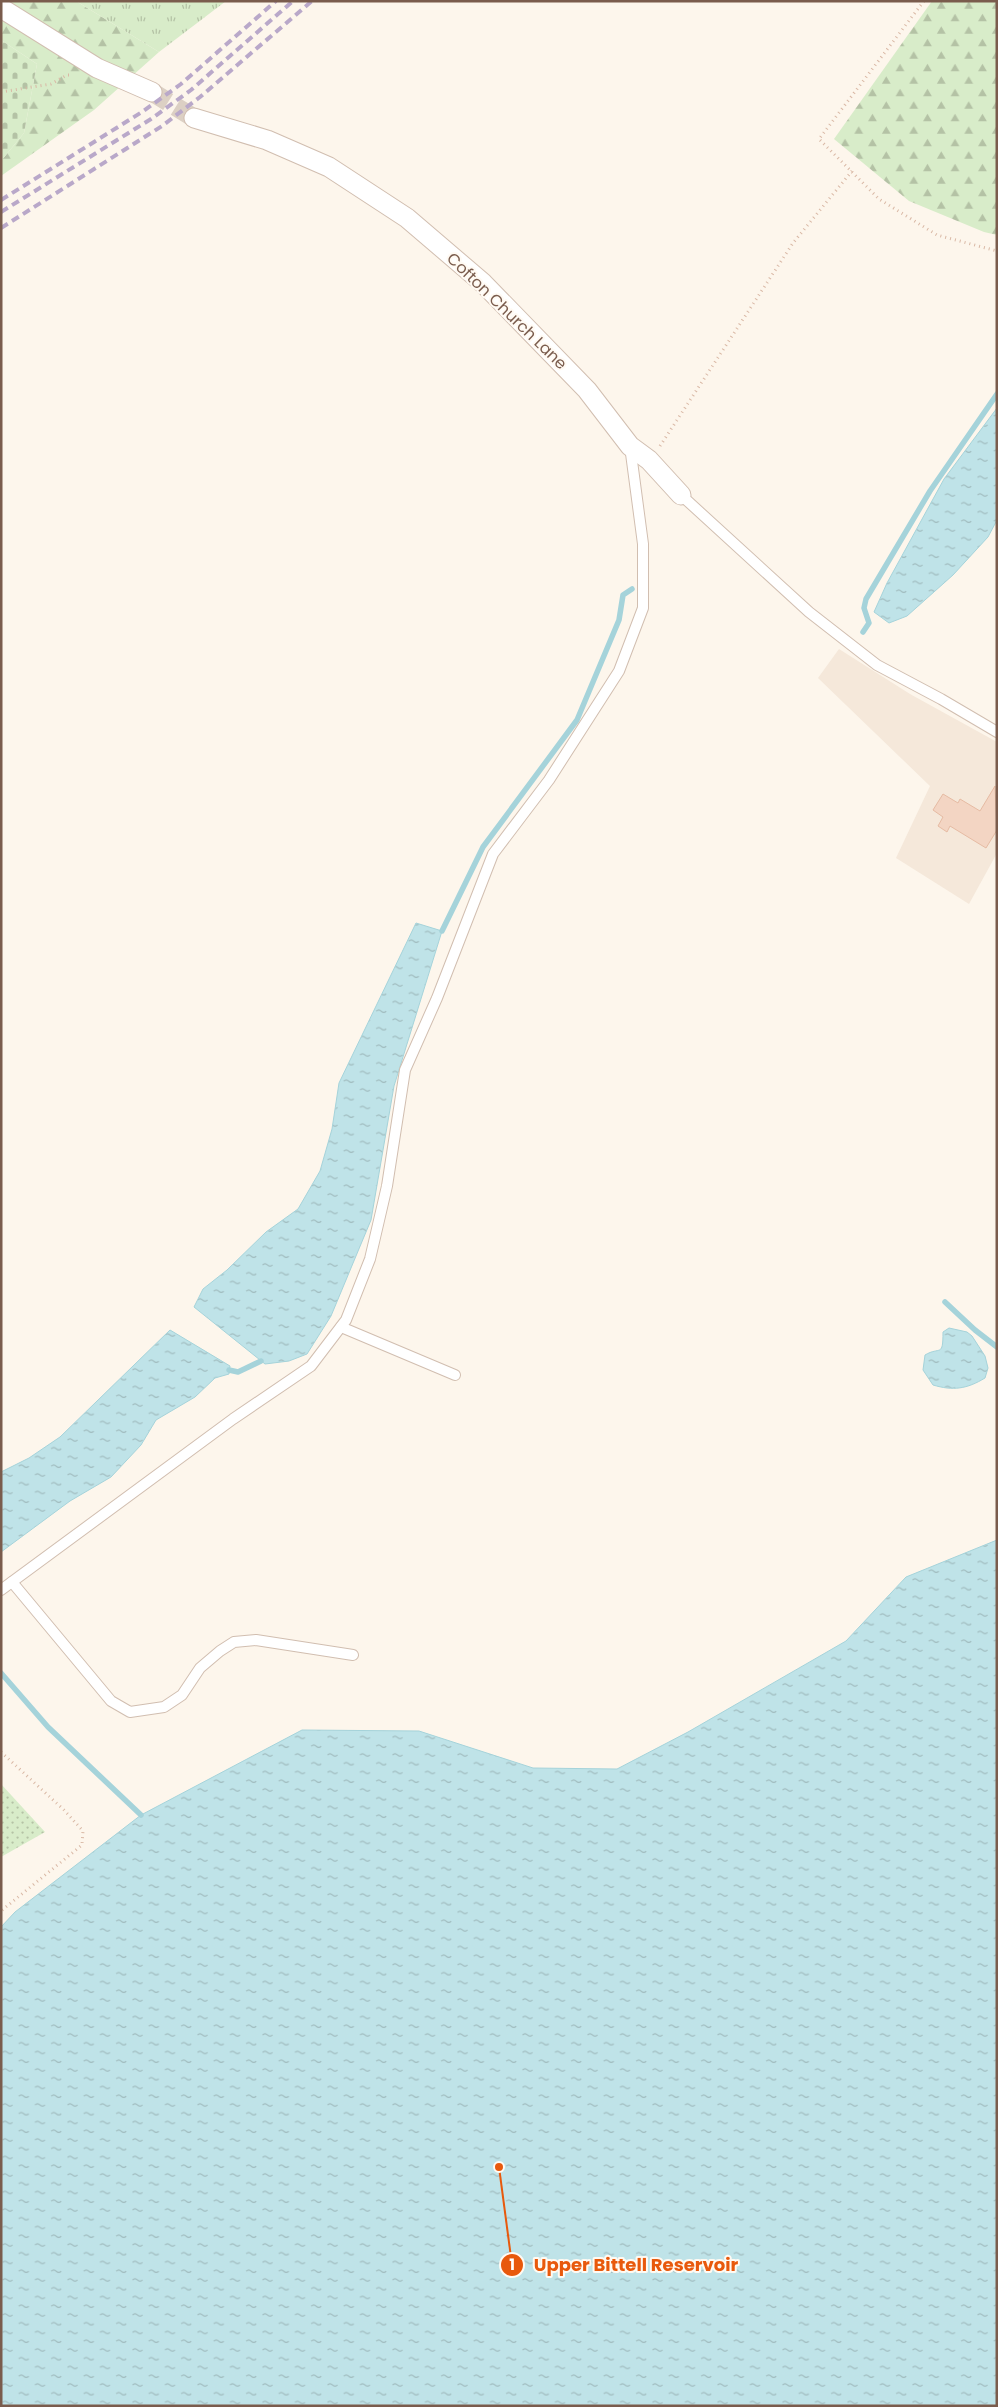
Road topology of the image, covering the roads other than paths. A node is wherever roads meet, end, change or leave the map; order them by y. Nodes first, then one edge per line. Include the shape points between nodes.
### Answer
1 (1, 8) edge
2 (152, 92) tunnel mouth
3 (194, 118) tunnel mouth
4 (630, 446) junction
5 (681, 495) joint
6 (997, 732) edge
7 (341, 1327) junction
8 (455, 1375) dead end
9 (12, 1582) junction
10 (1, 1590) edge
11 (353, 1655) dead end

1 - 2 street via 97,68
3 - 4 street, Cofton Church Lane via 267,140 328,167 407,218 490,290 587,390
4 - 5 street, Cofton Church Lane via 649,460
4 - 7 lane via 643,544 643,608 619,671 549,780 494,854 405,1070 387,1186 370,1259
5 - 6 lane via 809,612 878,665
7 - 8 lane
7 - 9 lane via 311,1366 233,1419
9 - 10 lane
9 - 11 lane via 111,1701 130,1712 164,1707 182,1695 200,1668 234,1642 256,1640

